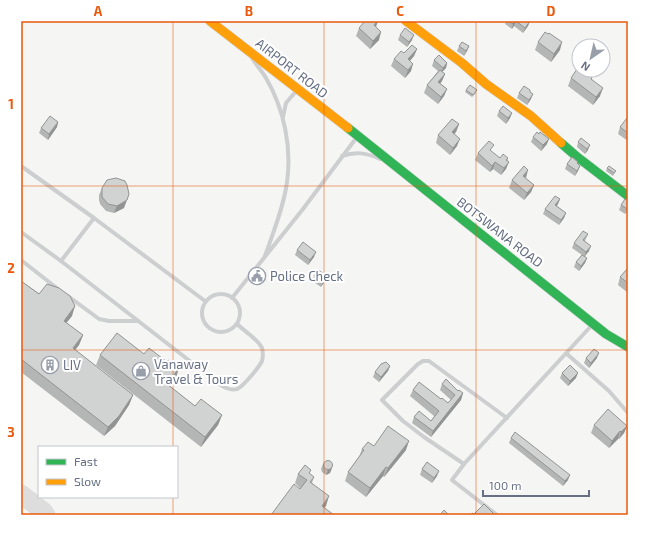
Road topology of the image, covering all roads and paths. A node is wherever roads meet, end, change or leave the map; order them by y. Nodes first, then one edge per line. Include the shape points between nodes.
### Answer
1 (210, 21) edge
2 (406, 21) edge
3 (243, 46) junction
4 (297, 90) junction
5 (283, 119) junction
6 (358, 136) junction
7 (342, 156) junction
8 (21, 166) edge
9 (398, 167) junction
10 (628, 196) edge
11 (94, 218) junction
12 (21, 232) edge
13 (265, 256) junction
14 (21, 260) edge
15 (61, 261) junction
16 (232, 298) junction
17 (205, 301) junction
18 (138, 321) junction
19 (593, 323) junction
20 (237, 324) junction
21 (628, 347) edge
22 (567, 354) junction
23 (628, 413) edge
24 (507, 418) junction
25 (464, 464) junction
26 (497, 515) edge

1 - 3 street, AIRPORT ROAD
2 - 10 street via 531,116 576,156
3 - 4 street, AIRPORT ROAD
3 - 5 lane via 266,78
4 - 5 lane via 286,103
4 - 6 street, AIRPORT ROAD
5 - 13 lane via 288,143 287,183 278,220
6 - 7 lane
6 - 9 street, BOTSWANA ROAD
7 - 9 lane via 353,153 369,154
7 - 13 lane
8 - 11 lane
9 - 19 street, BOTSWANA ROAD
11 - 15 lane
11 - 17 lane
12 - 15 lane
13 - 16 lane
14 - 18 lane via 99,319
15 - 18 lane
16 - 17 lane via 215,294
16 - 20 lane via 240,310
17 - 20 lane via 201,314 203,321 212,330 226,332
18 - 20 lane via 222,386 232,389 241,387 262,361 263,354 260,344
19 - 21 street, BOTSWANA ROAD
19 - 22 lane
22 - 23 lane
22 - 24 lane
24 - 25 lane
24 - 25 lane via 429,361 418,364 382,400 403,421
25 - 26 lane via 452,480

